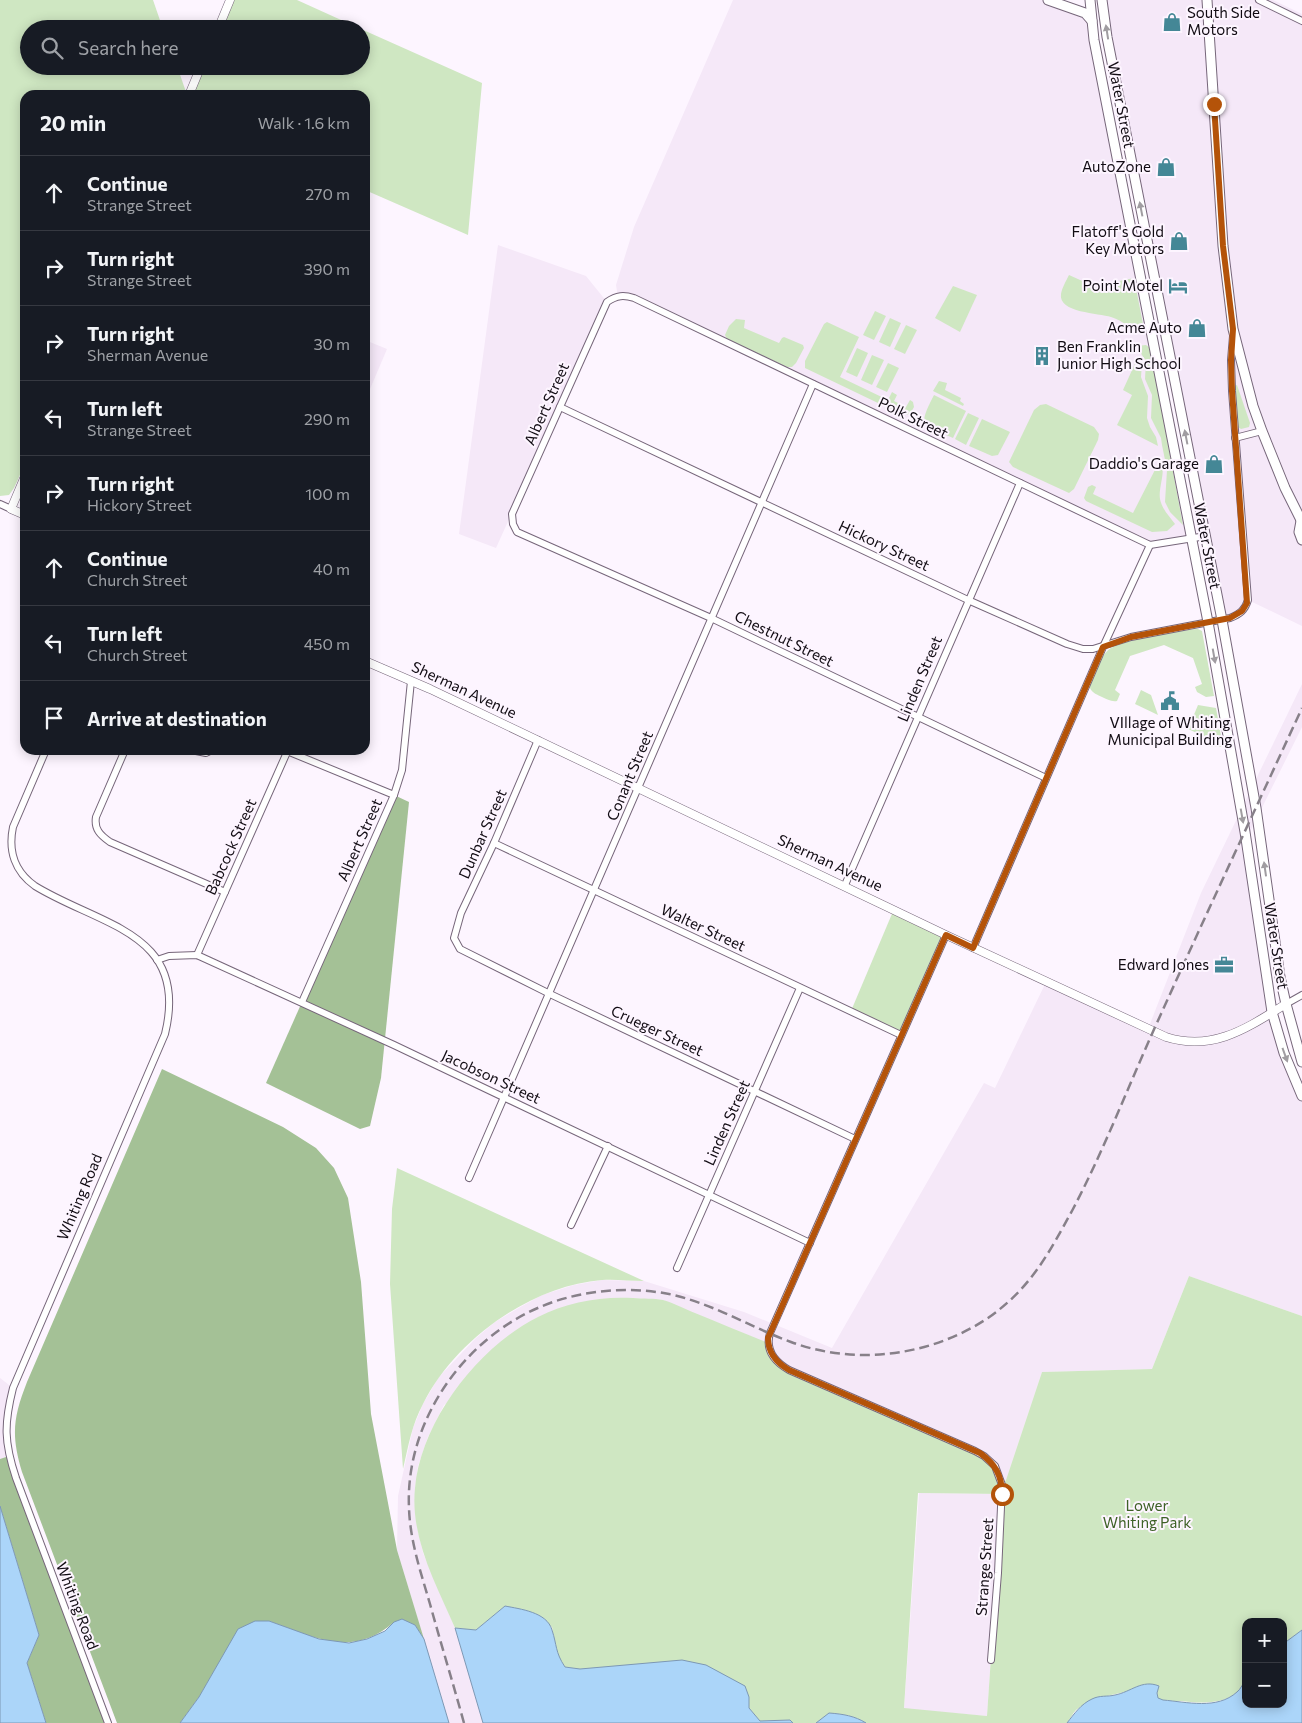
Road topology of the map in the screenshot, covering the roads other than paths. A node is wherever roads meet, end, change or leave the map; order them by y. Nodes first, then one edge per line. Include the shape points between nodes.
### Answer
1 (230, 0) edge
2 (1048, 0) edge
3 (1090, 0) edge
4 (1102, 0) edge
5 (1207, 0) edge
6 (1259, 0) edge
7 (222, 20) edge
8 (1302, 21) edge
9 (1092, 22) junction
10 (197, 75) edge
11 (191, 90) edge
12 (612, 298) joint
13 (1233, 329) junction
14 (813, 384) junction
15 (560, 407) junction
16 (1262, 431) junction
17 (1235, 438) junction
18 (1020, 483) junction
19 (20, 487) edge
20 (763, 502) junction
21 (0, 504) edge
22 (11, 508) junction
23 (20, 512) edge
24 (1302, 521) edge
25 (513, 524) joint
26 (1206, 536) junction
27 (1192, 539) junction
28 (1302, 540) edge
29 (1150, 546) junction
30 (968, 600) junction
31 (711, 618) junction
32 (1222, 620) junction
33 (1208, 622) junction
34 (1103, 647) junction
35 (370, 663) edge
36 (411, 681) junction
37 (917, 717) junction
38 (538, 740) junction
39 (44, 755) edge
40 (123, 755) edge
41 (286, 755) edge
42 (300, 755) edge
43 (1046, 778) junction
44 (639, 788) junction
45 (394, 795) junction
46 (494, 843) junction
47 (845, 885) junction
48 (595, 891) junction
49 (225, 892) junction
50 (946, 935) junction
51 (454, 938) joint
52 (973, 948) junction
53 (197, 955) junction
54 (157, 960) junction
55 (800, 988) junction
56 (550, 994) junction
57 (1302, 995) edge
58 (302, 1002) junction
59 (1286, 1004) junction
60 (1272, 1012) junction
61 (901, 1035) junction
62 (1302, 1062) edge
63 (755, 1090) junction
64 (1302, 1096) edge
65 (505, 1098) junction
66 (855, 1139) junction
67 (608, 1146) junction
68 (469, 1178) dead end
69 (709, 1194) junction
70 (571, 1225) dead end
71 (810, 1243) junction
72 (677, 1268) dead end
73 (991, 1660) dead end
74 (108, 1723) edge

1 - 7 street
2 - 9 main road via 1085,14
3 - 9 main road, Water Street
26 -> 4 main road, Water Street
5 - 13 main road via 1223,246
6 - 8 street
9 - 27 main road, Water Street
10 - 11 street
12 - 14 street, Polk Street via 623,295 634,298
12 - 15 street, Albert Street via 603,309
13 - 16 main road
13 - 17 street via 1231,360
14 - 18 street, Polk Street
14 - 20 street, Conant Street
15 - 20 street, Hickory Street
15 - 25 street, Albert Street via 512,514
16 - 17 street
16 - 24 main road
17 - 32 street via 1248,600 1242,611
18 - 29 street, Polk Street
18 - 30 street, Linden Street
19 - 22 street
20 - 30 street, Hickory Street
20 - 31 street, Conant Street
21 - 22 street
22 - 23 street
24 - 28 main road via 1299,532
25 - 31 street, Chestnut Street via 517,532
26 - 27 street
26 - 32 main road, Water Street
27 - 29 street
27 - 33 main road, Water Street
29 - 34 street
30 - 34 street, Hickory Street via 1067,644 1083,649
30 - 37 street, Linden Street
31 - 37 street, Chestnut Street
31 - 44 street, Conant Street
32 - 33 street, Hickory Street
59 -> 32 main road, Water Street via 1256,808
33 - 34 street, Hickory Street via 1131,637
33 -> 60 main road, Water Street via 1245,832
34 - 43 street
35 - 36 street, Sherman Avenue
36 - 38 street, Sherman Avenue
36 - 45 street, Albert Street via 402,770
37 - 43 street, Chestnut Street
37 - 47 street, Linden Street
38 - 44 street, Sherman Avenue
38 - 46 street, Dunbar Street
39 - 54 street, Whiting Road via 13,827 14,862 35,886 125,930
40 - 49 street via 96,817 98,832 110,842
41 - 49 street, Babcock Street
42 - 45 street
43 - 52 street
44 - 47 street, Sherman Avenue
44 - 48 street, Conant Street
45 - 58 street, Albert Street
46 - 48 street, Walter Street
46 - 51 street, Dunbar Street via 461,913
47 - 50 street, Sherman Avenue
48 - 55 street, Walter Street
48 - 56 street, Conant Street
49 - 53 street, Babcock Street
50 - 52 street, Sherman Avenue
50 - 61 street, Strange Street
51 - 56 street, Crueger Street via 460,949 470,955
52 - 60 street, Sherman Avenue via 1176,1040 1198,1043 1215,1040
53 - 54 street, Jacobson Street
53 - 58 street, Jacobson Street
54 - 74 street, Whiting Road via 165,977 169,999 164,1034 13,1388 7,1418 6,1443 16,1478
55 - 61 street, Walter Street
55 - 63 street, Linden Street
56 - 63 street, Crueger Street
56 - 65 street, Conant Street
57 - 59 street
58 - 65 street, Jacobson Street
59 - 60 street, Sherman Avenue
59 - 62 main road, Water Street
60 -> 64 main road, Water Street
61 - 66 street, Strange Street
63 - 66 street, Crueger Street
63 - 69 street, Linden Street
65 - 67 street, Jacobson Street
65 - 68 street, Conant Street
66 - 71 street, Strange Street
67 - 69 street, Jacobson Street
67 - 70 street
69 - 71 street, Jacobson Street
69 - 72 street, Linden Street
71 - 73 street, Strange Street via 770,1333 769,1348 774,1358 794,1373 980,1453 995,1466 1000,1476 1002,1494

